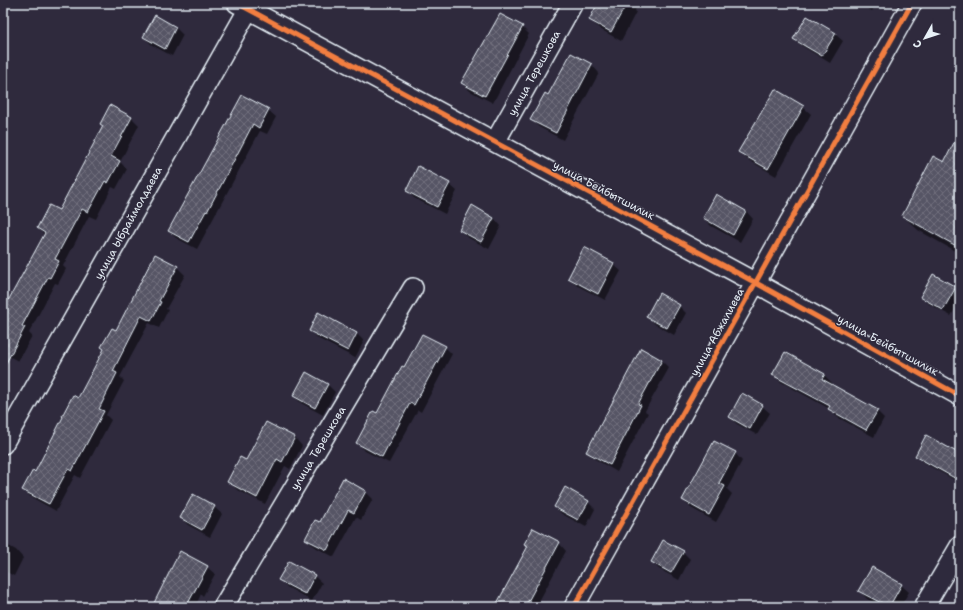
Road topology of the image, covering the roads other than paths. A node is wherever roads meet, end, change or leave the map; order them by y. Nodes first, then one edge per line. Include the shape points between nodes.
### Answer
1 (573, 3) edge
2 (912, 3) edge
3 (246, 5) edge
4 (495, 142) junction
5 (756, 283) junction
6 (413, 288) dead end
7 (960, 396) edge
8 (3, 444) edge
9 (960, 546) edge
10 (223, 607) edge
11 (574, 607) edge
12 (924, 607) edge

1 - 4 street, улица Терешкова
2 - 5 street, улица Абжалиева
3 - 4 street, улица Бейбытшилик
3 - 8 street, улица Ыбраймолдаева
4 - 5 street, улица Бейбытшилик
5 - 7 street, улица Бейбытшилик
5 - 11 street, улица Абжалиева
6 - 10 street, улица Терешкова
9 - 12 street

